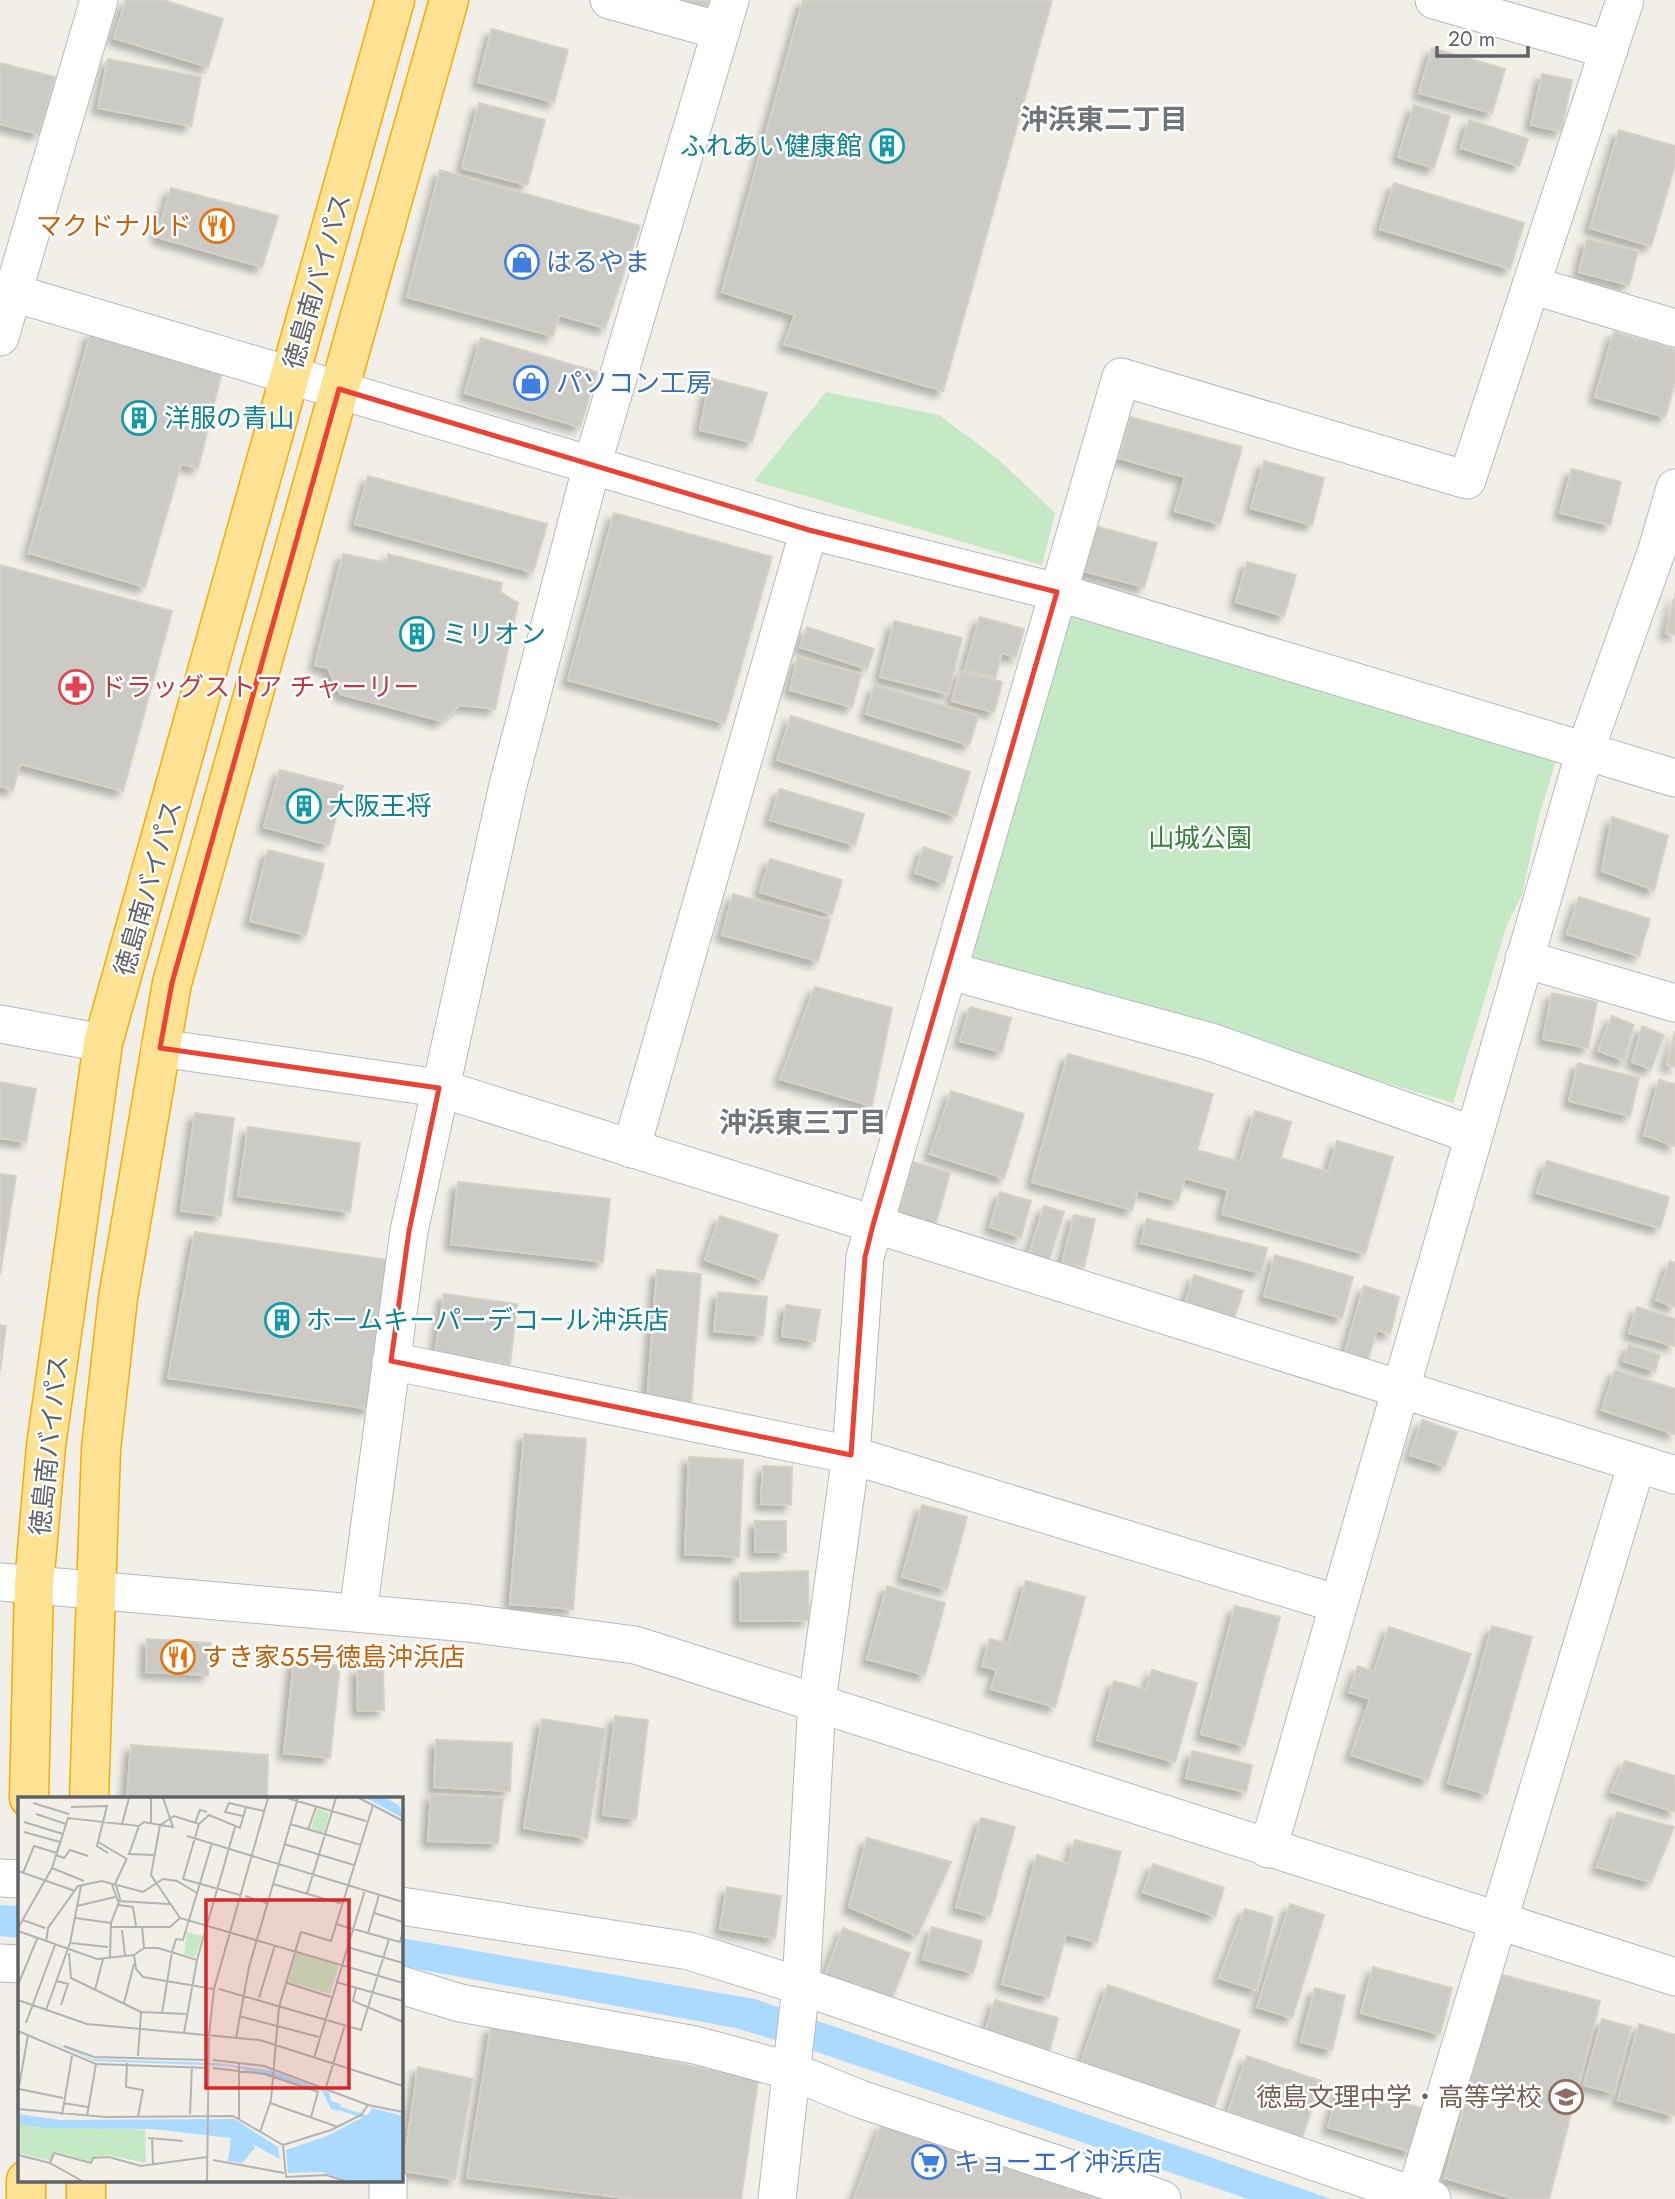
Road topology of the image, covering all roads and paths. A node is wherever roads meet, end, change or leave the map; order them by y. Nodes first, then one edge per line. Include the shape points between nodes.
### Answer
1 (99, 0) edge
2 (396, 0) edge
3 (449, 0) edge
4 (609, 0) edge
5 (1434, 0) edge
6 (1625, 0) edge
7 (725, 15) edge
8 (1609, 50) junction
9 (1531, 285) junction
10 (6, 291) edge
11 (1675, 328) edge
12 (0, 337) edge
13 (290, 375) junction
14 (339, 389) junction
15 (592, 465) junction
16 (1675, 488) edge
17 (809, 530) junction
18 (1666, 552) edge
19 (1057, 592) junction
20 (1585, 751) junction
21 (1675, 778) edge
22 (1524, 959) junction
23 (950, 971) junction
24 (1675, 1003) edge
25 (0, 1024) edge
26 (103, 1043) junction
27 (160, 1048) junction
28 (439, 1088) junction
29 (1473, 1135) junction
30 (631, 1149) junction
31 (873, 1225) junction
32 (391, 1361) junction
33 (1399, 1387) junction
34 (851, 1455) junction
35 (1637, 1463) junction
36 (1675, 1475) edge
37 (17, 1583) edge
38 (96, 1588) junction
39 (1338, 1604) junction
40 (358, 1613) junction
41 (817, 1701) junction
42 (29, 1797) edge
43 (89, 1797) edge
44 (1268, 1849) junction
45 (0, 1878) edge
46 (18, 1879) edge
47 (402, 1906) edge
48 (1500, 1923) junction
49 (0, 1963) edge
50 (18, 1964) edge
51 (1675, 1977) edge
52 (402, 1985) edge
53 (801, 1986) junction
54 (791, 2071) junction
55 (1424, 2198) edge
56 (778, 2199) edge
57 (1162, 2199) edge

1 - 10 street
2 - 13 highway, 徳島南バイパス
3 - 14 highway, 徳島南バイパス
4 - 7 street
5 - 8 street
6 - 8 street
7 - 15 street
8 - 9 street
9 - 11 street
9 - 19 street via 1466,480 1121,377
10 - 12 street
10 - 13 street
13 - 14 street
13 - 26 highway, 徳島南バイパス
14 - 15 street
14 - 27 highway, 徳島南バイパス via 172,982
15 - 17 street
15 - 28 street via 508,785
16 - 18 street
17 - 19 street
17 - 30 street
18 - 20 street
19 - 20 street
19 - 23 street
20 - 21 street
20 - 22 street
22 - 24 street
22 - 29 street
23 - 29 street via 1211,1042
23 - 31 street
25 - 26 street
26 - 37 highway, 徳島南バイパス via 46,1446
27 - 28 street
27 - 38 highway, 徳島南バイパス via 118,1298 101,1450
28 - 30 street
28 - 32 street via 409,1231
29 - 33 street
30 - 31 street
31 - 33 street
31 - 34 street via 865,1257
32 - 34 street
32 - 40 street
33 - 35 street
33 - 39 street
34 - 39 street
34 - 41 street
35 - 36 street
35 - 48 street
37 - 38 street
37 - 42 highway, 徳島南バイパス
38 - 40 street
38 - 43 highway, 徳島南バイパス
39 - 44 street
40 - 41 street via 635,1645
41 - 44 street
41 - 53 street
44 - 48 street
45 - 46 street
47 - 53 street via 689,1951
48 - 51 street
48 - 55 street
49 - 50 street
52 - 54 street via 460,2003 695,2045
53 - 54 street
53 - 55 street
54 - 56 street
54 - 57 street via 860,2099

